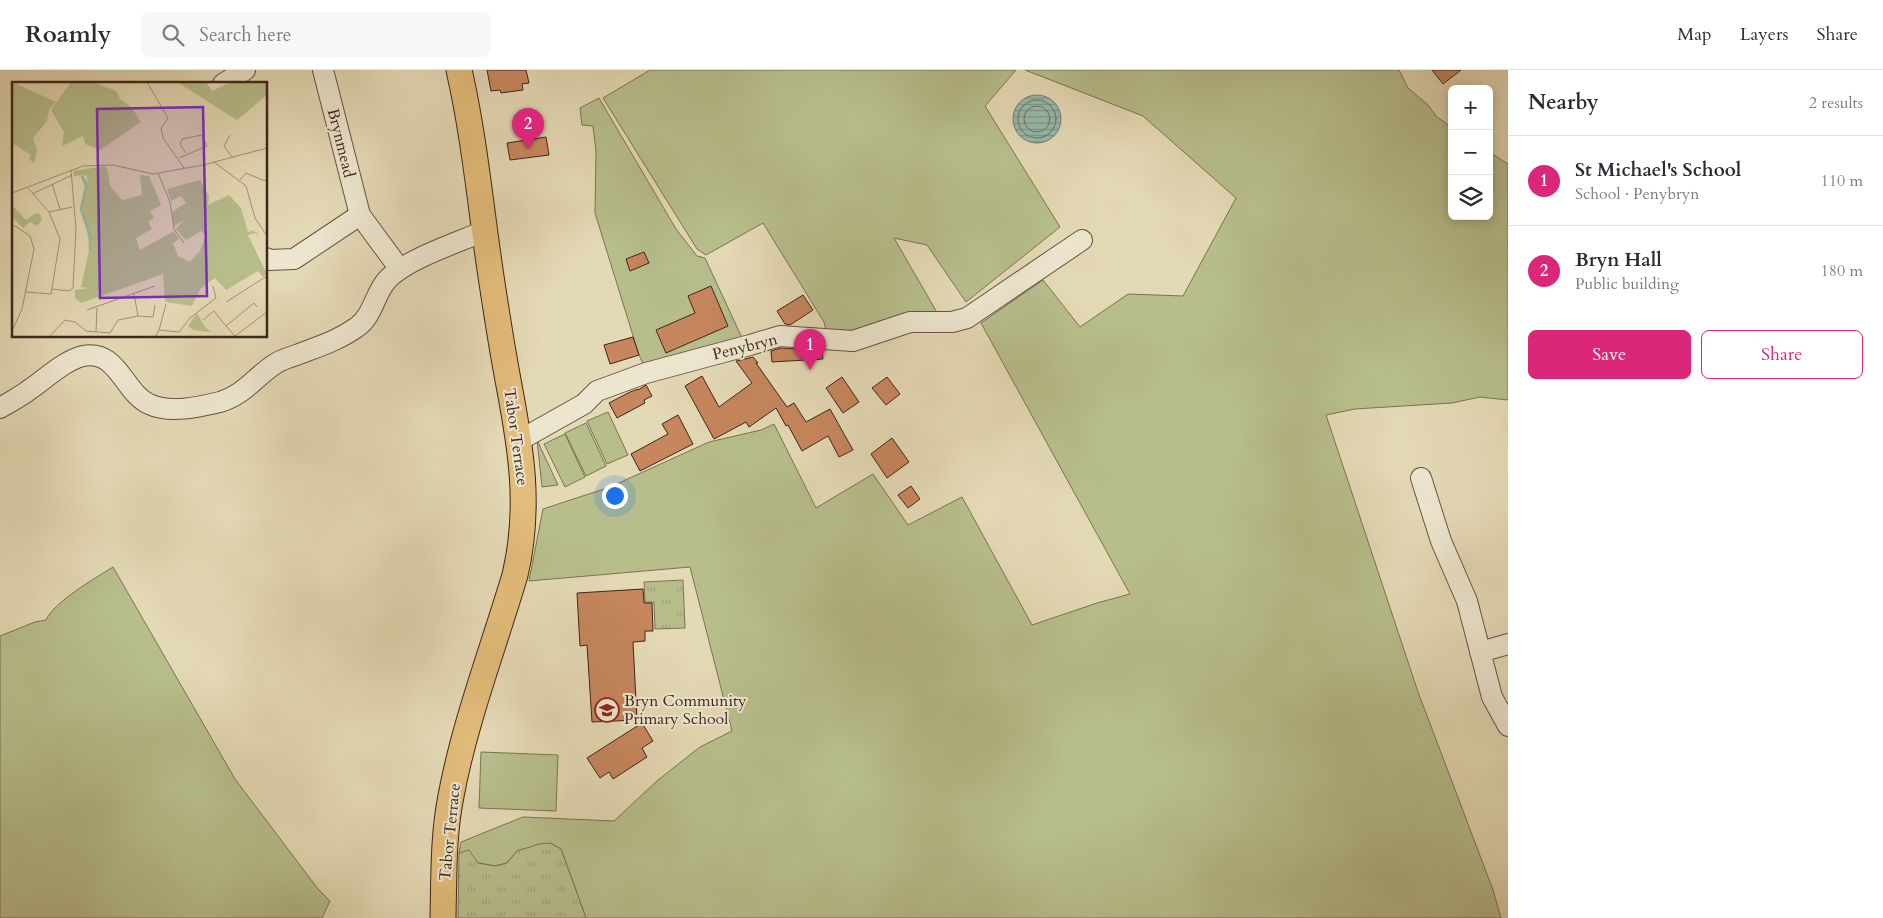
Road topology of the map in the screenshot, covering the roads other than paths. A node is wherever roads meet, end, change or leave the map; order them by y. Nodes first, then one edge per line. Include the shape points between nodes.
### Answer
1 (245, 70) edge
2 (323, 70) edge
3 (459, 70) edge
4 (226, 82) edge
5 (360, 215) junction
6 (484, 231) junction
7 (1082, 240) dead end
8 (268, 259) edge
9 (399, 268) junction
10 (0, 408) edge
11 (520, 440) junction
12 (1421, 478) dead end
13 (1508, 644) edge
14 (1480, 652) junction
15 (1508, 726) edge
16 (442, 918) edge

1 - 4 street
2 - 5 street, Brynmead
3 - 6 main road, Tabor Terrace
5 - 8 street via 294,259
5 - 9 street, Brynmead
6 - 9 street
6 - 11 main road, Tabor Terrace
7 - 11 street, Penybryn via 967,318 952,322 910,322 853,341 780,336 646,373 597,391 584,404
9 - 10 street via 385,282 360,326 337,340 276,363 237,396 220,402 185,408 148,404 112,364 98,356 83,356
11 - 16 main road, Tabor Terrace via 524,481 520,555 469,722 450,797
12 - 14 street via 1441,541 1467,601
13 - 14 street
14 - 15 street via 1492,697

